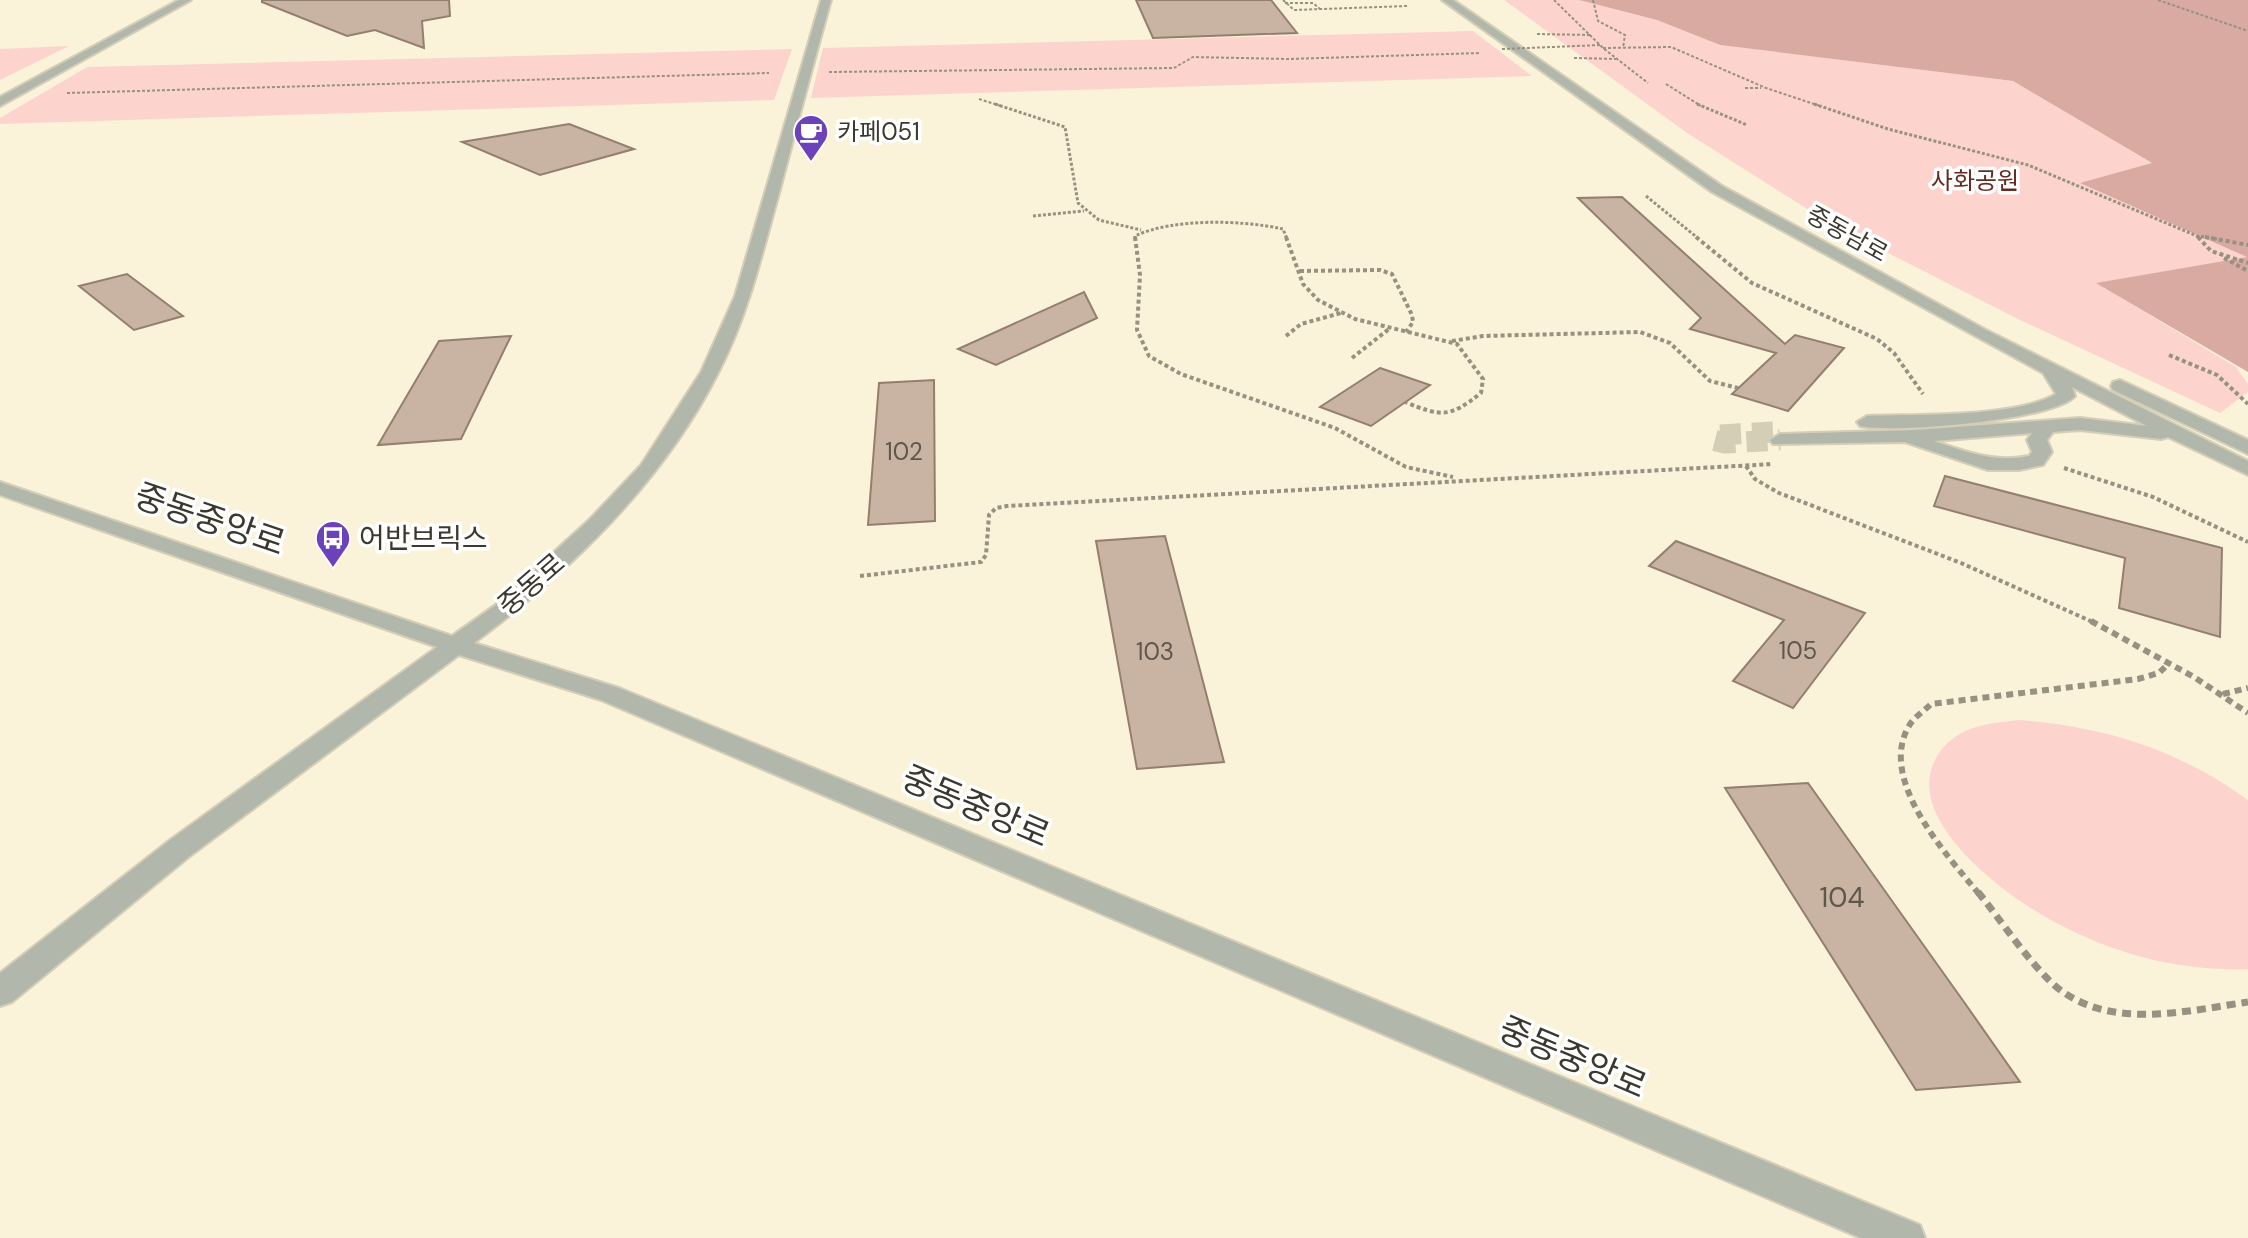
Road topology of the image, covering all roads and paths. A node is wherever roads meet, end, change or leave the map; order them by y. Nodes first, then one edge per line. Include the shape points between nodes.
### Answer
1 (186, 0) edge
2 (826, 0) edge
3 (1447, 0) edge
4 (1462, 0) edge
5 (1554, 0) edge
6 (1593, 0) edge
7 (2158, 0) edge
8 (1284, 1) edge
9 (1407, 6) dead end
10 (1320, 10) junction
11 (2248, 31) edge
12 (1532, 34) dead end
13 (1590, 35) junction
14 (1602, 46) junction
15 (1623, 48) junction
16 (1502, 49) dead end
17 (1485, 52) dead end
18 (1566, 58) dead end
19 (1616, 59) junction
20 (1740, 70) dead end
21 (1728, 71) junction
22 (828, 72) dead end
23 (769, 73) dead end
24 (1648, 83) dead end
25 (1666, 84) dead end
26 (1745, 88) dead end
27 (1766, 88) junction
28 (69, 93) dead end
29 (979, 99) dead end
30 (0, 102) edge
31 (1747, 125) dead end
32 (1646, 196) dead end
33 (1085, 211) junction
34 (1033, 216) dead end
35 (1142, 231) junction
36 (2197, 236) junction
37 (2248, 245) edge
38 (2211, 251) junction
39 (2248, 263) edge
40 (1300, 271) junction
41 (2248, 271) edge
42 (1342, 313) junction
43 (1389, 329) junction
44 (1406, 332) junction
45 (1286, 336) dead end
46 (1447, 341) junction
47 (2169, 355) dead end
48 (1352, 358) dead end
49 (2048, 368) junction
50 (1738, 388) dead end
51 (1930, 399) dead end
52 (1405, 402) dead end
53 (2248, 404) edge
54 (2047, 426) junction
55 (1899, 437) junction
56 (2192, 441) junction
57 (2248, 448) edge
58 (1777, 464) dead end
59 (1746, 466) junction
60 (2248, 469) edge
61 (2056, 473) dead end
62 (1470, 478) junction
63 (0, 488) edge
64 (2248, 542) edge
65 (860, 576) dead end
66 (457, 646) junction
67 (2169, 663) junction
68 (2248, 688) edge
69 (2222, 694) junction
70 (2248, 713) edge
71 (0, 992) edge
72 (2248, 1002) edge
73 (1906, 1238) edge

1 - 30 street
2 - 66 street, 중동로 via 743,296 710,372 624,499
3 - 49 street, 중동남로 via 1717,189
4 - 57 street, 중동남로 via 1741,189 1994,325
5 - 13 path
6 - 15 path via 1598,21 1625,35
7 - 11 path
8 - 10 path via 1313,3
8 - 10 path via 1294,10
9 - 10 path
12 - 13 path
13 - 14 path
14 - 15 path
14 - 16 path, bridge
14 - 19 path
15 - 21 path via 1671,47
17 - 22 path via 1193,57 1174,68
18 - 19 path
19 - 24 path
20 - 21 path
21 - 27 path
23 - 28 path
25 - 31 path via 1705,110
26 - 27 path
27 - 36 path via 1888,129 2028,165
29 - 33 path via 1065,127 1078,203
32 - 51 path via 1752,283 1888,347
33 - 34 path
33 - 35 path
35 - 40 path via 1274,226 1286,233
35 - 62 path via 1135,240 1140,275 1137,330 1149,356 1181,374 1335,428 1406,467
36 - 37 path
36 - 38 path
38 - 39 path
38 - 41 path
40 - 42 path via 1307,292
40 - 44 path via 1386,271 1398,281 1412,315
42 - 43 path
42 - 45 path via 1301,324
43 - 44 path
43 - 48 path
44 - 46 path
46 - 50 path via 1640,332 1670,343 1710,381
46 - 52 path via 1468,355 1483,379 1481,393 1448,416
47 - 53 path via 2217,375
49 - 55 street via 2066,396 2052,406 1777,436
49 - 56 street, 중동남로
54 - 55 street
54 - 55 street via 2037,440 2042,452 2036,461 2020,466 1978,463
54 - 56 street via 2115,426
56 - 60 street, 중동남로
58 - 59 path
59 - 62 path
59 - 67 path via 1765,487 2010,583
61 - 64 path via 2065,466 2153,497
62 - 65 path via 1007,506 989,515 981,562
63 - 66 street, 중동중앙로
66 - 71 street, 중동로 via 180,848
66 - 73 street, 중동중앙로 via 610,694
67 - 69 path
67 - 72 path via 2159,673 2138,679 1931,704 1914,715 1903,739 1900,761 1907,793 1948,856 2053,984 2076,1002 2134,1016
68 - 69 path
69 - 70 path

